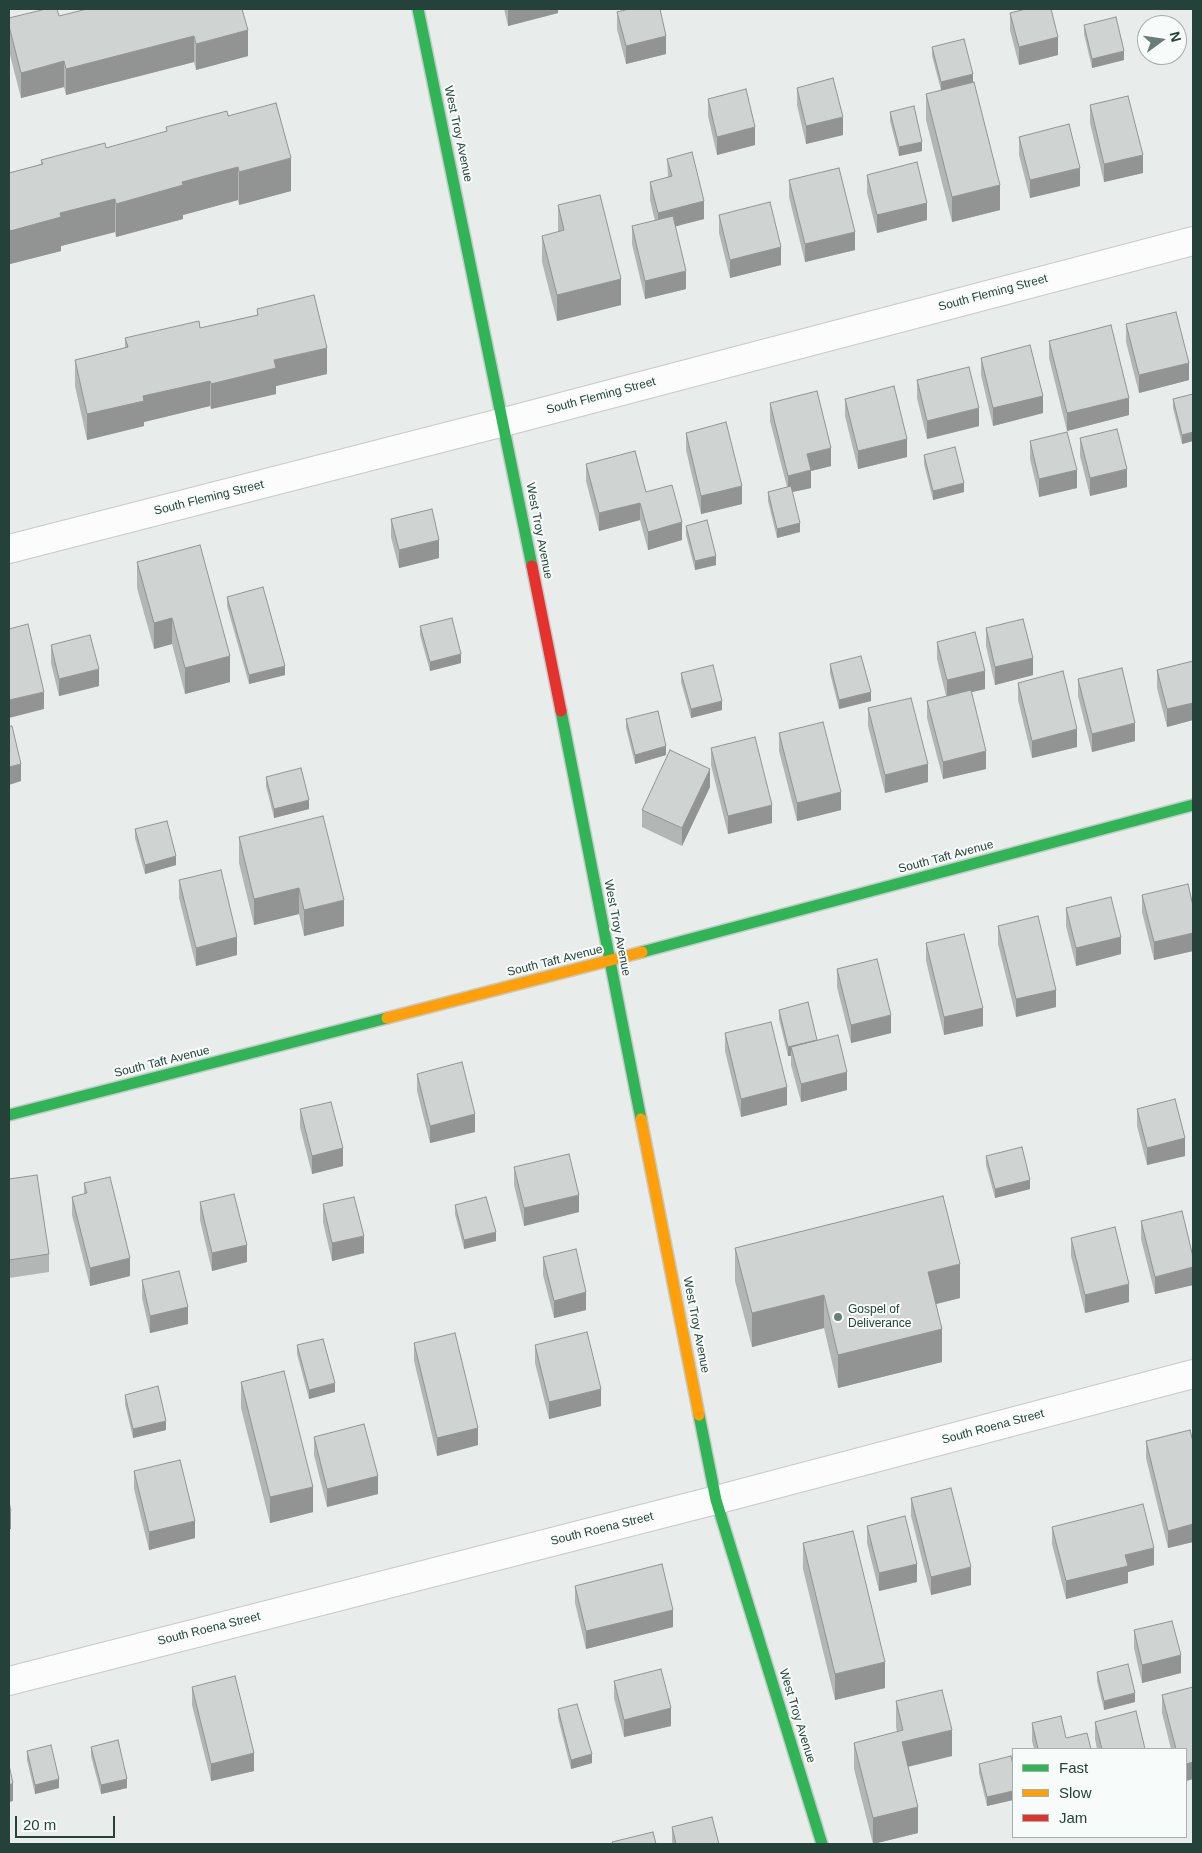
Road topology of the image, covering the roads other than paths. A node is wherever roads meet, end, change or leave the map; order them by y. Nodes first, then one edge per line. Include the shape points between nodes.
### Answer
1 (418, 9) edge
2 (1193, 241) edge
3 (504, 422) junction
4 (9, 549) edge
5 (1193, 805) edge
6 (610, 961) junction
7 (9, 1115) edge
8 (1193, 1374) edge
9 (716, 1500) junction
10 (9, 1681) edge
11 (822, 1844) edge

1 - 3 street, West Troy Avenue
2 - 3 street, South Fleming Street
3 - 4 street, South Fleming Street
3 - 6 street, West Troy Avenue
5 - 6 street, South Taft Avenue
6 - 7 street, South Taft Avenue
6 - 9 street, West Troy Avenue
8 - 9 street, South Roena Street
9 - 10 street, South Roena Street
9 - 11 street, West Troy Avenue

